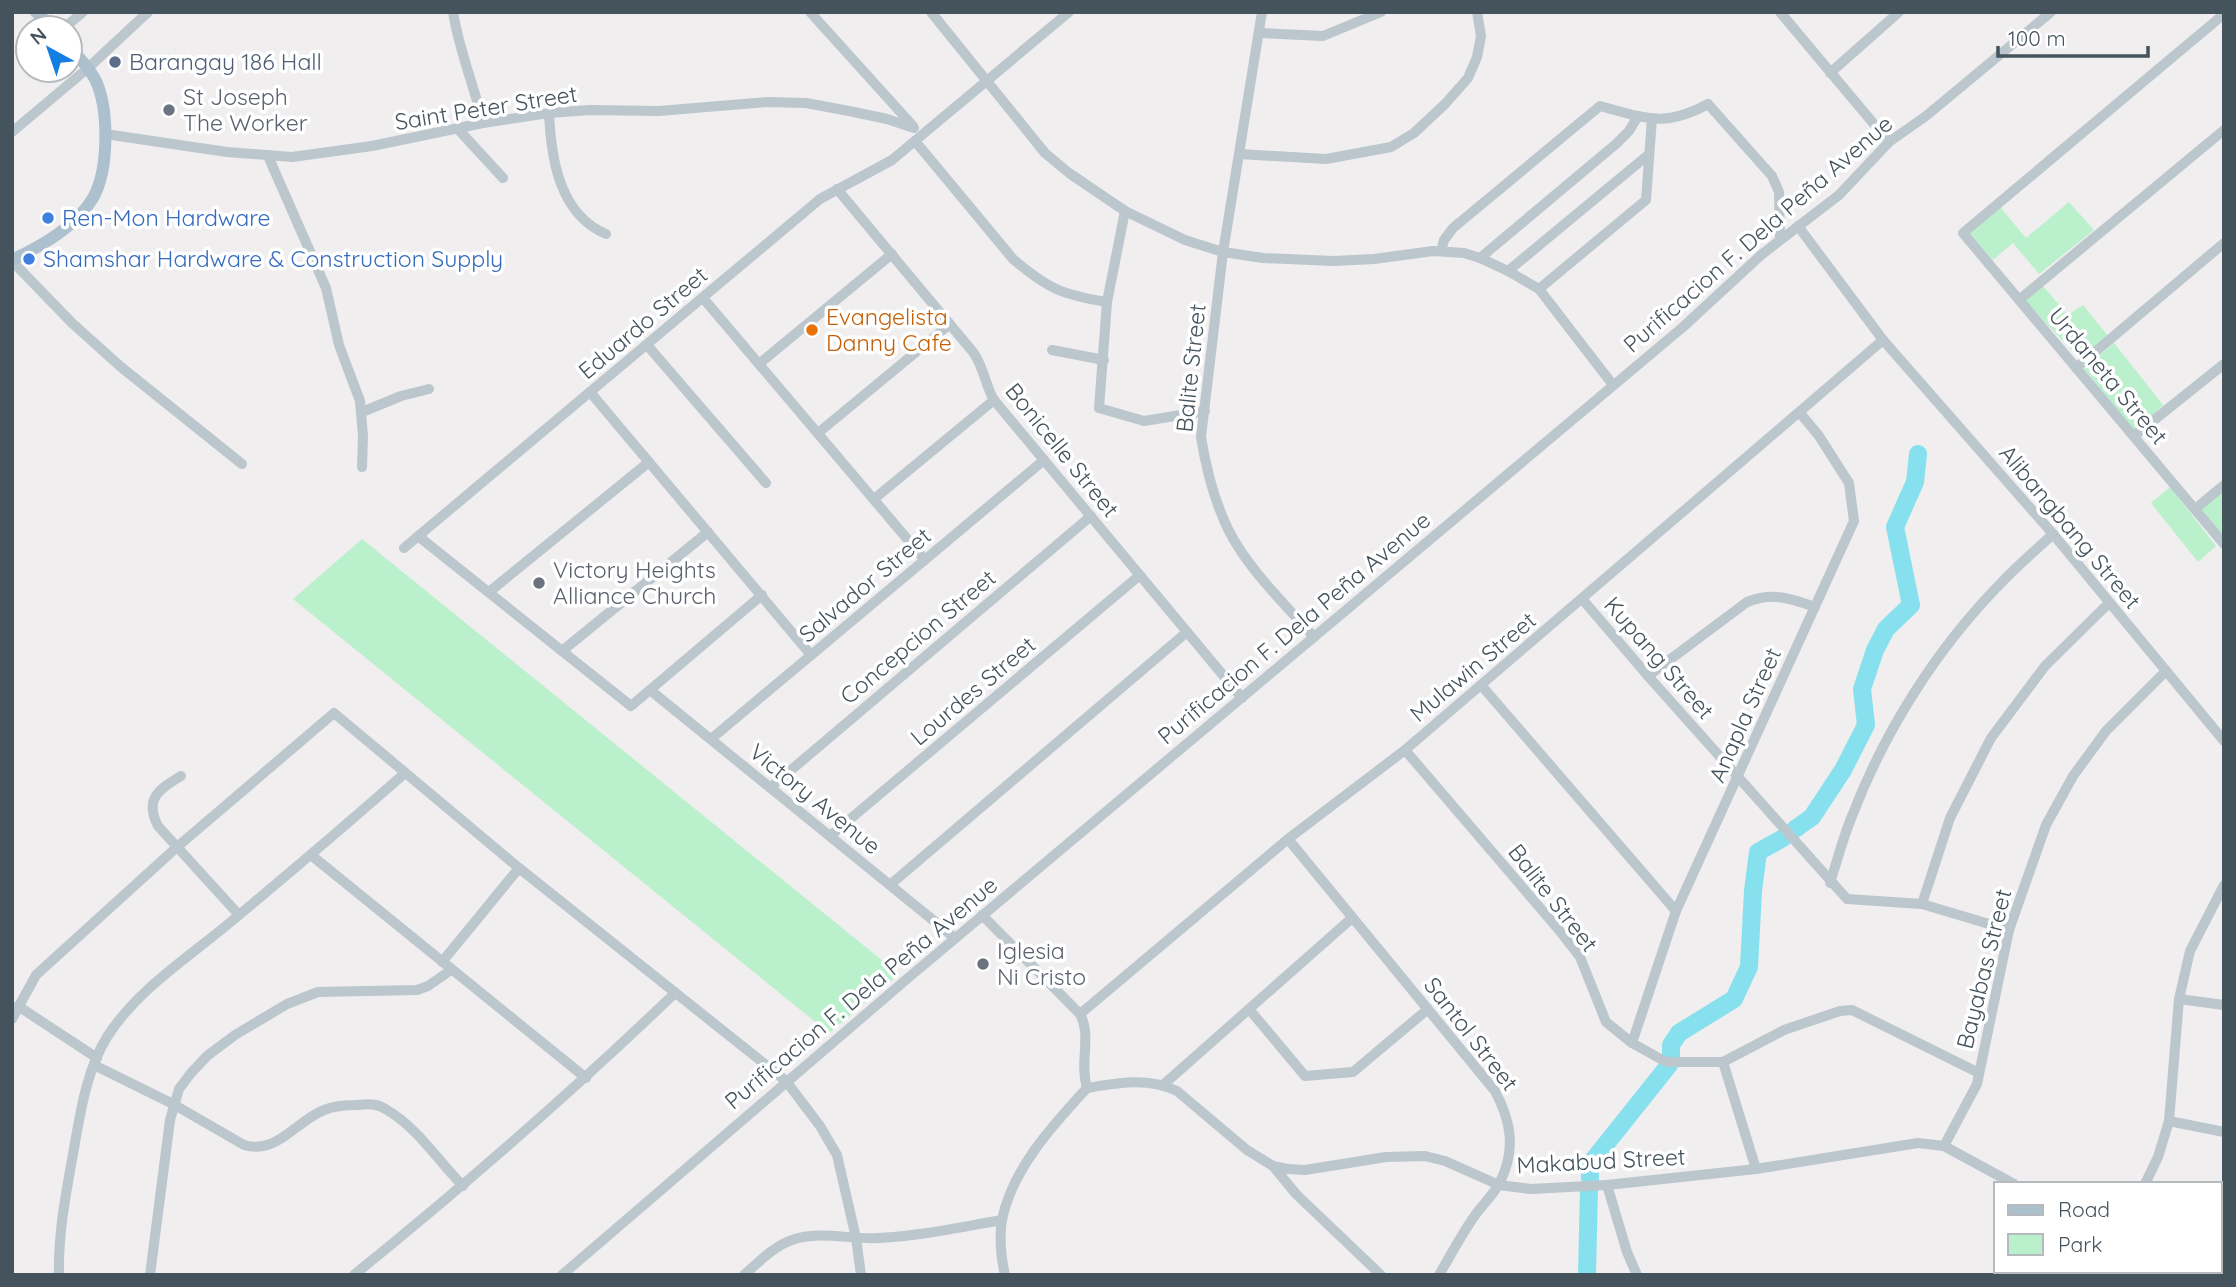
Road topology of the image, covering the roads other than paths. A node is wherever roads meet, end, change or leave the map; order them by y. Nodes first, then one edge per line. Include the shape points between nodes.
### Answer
1 (148, 12) edge
2 (453, 12) edge
3 (810, 12) edge
4 (931, 12) edge
5 (1069, 12) edge
6 (1262, 12) edge
7 (1381, 12) edge
8 (1477, 12) edge
9 (1780, 12) edge
10 (1899, 12) edge
11 (2051, 12) edge
12 (2224, 14) edge
13 (1260, 33) junction
14 (84, 63) edge
15 (88, 68) junction
16 (1830, 73) junction
17 (987, 80) junction
18 (549, 113) junction
19 (1638, 116) junction
20 (1652, 118) junction
21 (483, 123) junction
22 (457, 128) junction
23 (914, 128) junction
24 (2224, 130) edge
25 (12, 132) edge
26 (925, 133) junction
27 (105, 134) junction
28 (915, 141) junction
29 (1889, 142) junction
30 (1239, 154) junction
31 (1648, 155) junction
32 (268, 156) junction
33 (503, 178) dead end
34 (837, 189) junction
35 (1125, 211) junction
36 (1798, 226) junction
37 (606, 233) dead end
38 (1780, 239) junction
39 (2224, 243) edge
40 (1441, 251) junction
41 (1223, 252) junction
42 (892, 254) junction
43 (1480, 258) junction
44 (12, 261) edge
45 (1508, 271) junction
46 (1539, 289) junction
47 (704, 298) junction
48 (2019, 300) junction
49 (1107, 302) junction
50 (950, 324) junction
51 (1883, 340) junction
52 (647, 345) junction
53 (1052, 350) dead end
54 (1104, 360) junction
55 (2224, 363) edge
56 (759, 364) junction
57 (2076, 368) junction
58 (1613, 385) junction
59 (429, 389) dead end
60 (590, 392) junction
61 (994, 400) junction
62 (362, 411) junction
63 (1205, 411) junction
64 (1800, 413) junction
65 (818, 433) junction
66 (2134, 436) junction
67 (1044, 460) junction
68 (649, 461) junction
69 (243, 464) dead end
70 (362, 467) dead end
71 (766, 483) dead end
72 (2224, 485) edge
73 (874, 499) junction
74 (2195, 509) junction
75 (1091, 516) junction
76 (708, 532) junction
77 (2053, 534) junction
78 (418, 536) junction
79 (2224, 544) edge
80 (404, 548) dead end
81 (925, 560) junction
82 (1140, 575) junction
83 (489, 592) junction
84 (762, 596) junction
85 (1583, 600) junction
86 (2109, 603) junction
87 (1815, 607) junction
88 (1187, 632) junction
89 (1314, 637) junction
90 (562, 651) junction
91 (811, 655) junction
92 (2166, 671) junction
93 (1648, 677) junction
94 (1481, 685) junction
95 (650, 690) junction
96 (1242, 698) junction
97 (711, 739) junction
98 (2224, 741) edge
99 (1405, 750) junction
100 (405, 774) junction
101 (181, 776) dead end
102 (1738, 778) junction
103 (771, 787) junction
104 (830, 836) junction
105 (1288, 839) junction
106 (177, 847) junction
107 (312, 855) junction
108 (519, 868) junction
109 (1830, 883) junction
110 (891, 884) junction
111 (2224, 886) edge
112 (1922, 904) junction
113 (1676, 911) junction
114 (239, 915) junction
115 (982, 915) junction
116 (1352, 919) junction
117 (2009, 930) junction
118 (955, 938) junction
119 (442, 962) junction
120 (451, 970) junction
121 (676, 993) junction
122 (2179, 999) junction
123 (2224, 1005) edge
124 (18, 1006) junction
125 (1248, 1009) junction
126 (1428, 1009) junction
127 (1080, 1014) junction
128 (12, 1019) edge
129 (1632, 1043) junction
130 (96, 1062) junction
131 (1723, 1062) junction
132 (1979, 1073) junction
133 (586, 1078) junction
134 (786, 1082) junction
135 (1163, 1085) junction
136 (1087, 1087) junction
137 (173, 1104) junction
138 (2169, 1121) junction
139 (2224, 1132) edge
140 (1944, 1146) junction
141 (1273, 1166) junction
142 (1756, 1169) junction
143 (2010, 1182) edge
144 (2146, 1182) edge
145 (1499, 1185) junction
146 (1607, 1185) junction
147 (463, 1186) junction
148 (1002, 1220) junction
149 (856, 1238) junction
150 (59, 1275) edge
151 (150, 1275) edge
152 (354, 1275) edge
153 (562, 1275) edge
154 (744, 1275) edge
155 (861, 1275) edge
156 (1005, 1275) edge
157 (1381, 1275) edge
158 (1439, 1275) edge
159 (1637, 1275) edge

1 - 15 street
2 - 21 street
3 - 23 street
4 - 17 street
5 - 17 street, Eduardo Street
6 - 13 street
7 - 13 street via 1323,36
8 - 30 street via 1481,36 1468,78 1414,133 1391,147 1326,159
9 - 16 street
10 - 16 street
11 - 29 street, Purificacion F. Dela Peña Avenue via 1926,117
12 - 48 street, Urdaneta Street via 1963,233
13 - 30 street, Balite Street
14 - 15 main road
15 - 25 street
15 - 27 main road via 102,97
16 - 29 street
17 - 26 street, Eduardo Street
17 - 35 street via 1045,153
18 - 21 street, Saint Peter Street
18 - 23 street, Saint Peter Street via 806,103
18 - 37 street via 552,154 560,181 573,208 592,228
19 - 20 street
19 - 40 street via 1600,106 1453,228
19 - 43 street via 1616,144
20 - 31 street
20 - 38 street via 1672,119 1708,104 1772,176 1779,192
21 - 22 street, Saint Peter Street
22 - 32 street, Saint Peter Street via 322,154
22 - 33 street
23 - 26 street, Saint Peter Street
24 - 48 street
26 - 28 street, Eduardo Street
27 - 32 street, Saint Peter Street
27 - 44 main road via 100,180 93,198 57,235
28 - 34 street, Eduardo Street via 875,171
28 - 49 street via 1027,271 1060,293
29 - 36 street, Purificacion F. Dela Peña Avenue via 1839,195
30 - 41 street, Balite Street
31 - 45 street
31 - 46 street via 1646,200
32 - 62 street via 326,288 339,345
34 - 42 street, Bonicelle Street
34 - 47 street, Eduardo Street
35 - 41 street
35 - 49 street
36 - 38 street, Purificacion F. Dela Peña Avenue
36 - 51 street, Alibangbang Street
38 - 58 street, Purificacion F. Dela Peña Avenue
39 - 57 street
40 - 41 street via 1334,261
40 - 43 street
41 - 63 street, Balite Street
42 - 50 street, Bonicelle Street
42 - 56 street
43 - 45 street
44 - 69 street via 121,367
45 - 46 street
46 - 58 street
47 - 52 street, Eduardo Street
47 - 56 street
48 - 57 street, Urdaneta Street
49 - 54 street
50 - 61 street, Bonicelle Street via 978,359
50 - 65 street
51 - 64 street, Mulawin Street
51 - 77 street, Alibangbang Street
52 - 60 street, Eduardo Street
52 - 71 street
53 - 54 street
54 - 63 street via 1099,408 1144,421
55 - 66 street
56 - 65 street
57 - 66 street, Urdaneta Street
58 - 89 street, Purificacion F. Dela Peña Avenue
59 - 62 street
60 - 68 street
60 - 78 street, Eduardo Street
61 - 67 street, Bonicelle Street
61 - 73 street
62 - 70 street
63 - 89 street, Balite Street via 1201,437 1205,460 1228,530
64 - 85 street, Mulawin Street
64 - 87 street, Anapla Street via 1849,483 1854,521
65 - 73 street
66 - 74 street, Urdaneta Street
67 - 75 street, Bonicelle Street
67 - 81 street, Salvador Street
68 - 76 street
68 - 83 street
72 - 74 street
73 - 81 street
74 - 79 street, Urdaneta Street
75 - 82 street, Bonicelle Street
75 - 103 street, Concepcion Street
76 - 84 street
76 - 90 street
77 - 86 street, Alibangbang Street
77 - 109 street via 1955,635 1915,692 1880,752
78 - 80 street, Eduardo Street
78 - 83 street
81 - 91 street, Salvador Street
82 - 88 street, Bonicelle Street
82 - 104 street, Lourdes Street
83 - 90 street
84 - 91 street
84 - 95 street
85 - 93 street, Kupang Street
85 - 94 street, Mulawin Street
86 - 92 street, Alibangbang Street
86 - 112 street via 2045,666 1991,738 1950,818
87 - 93 street via 1787,597 1762,596 1747,602
87 - 102 street, Anapla Street
88 - 96 street, Bonicelle Street
88 - 110 street
89 - 96 street, Purificacion F. Dela Peña Avenue
90 - 95 street via 631,706
91 - 97 street, Salvador Street
92 - 98 street, Alibangbang Street
92 - 117 street, Bayabas Street via 2106,731 2073,776 2046,825
93 - 102 street, Kupang Street
94 - 99 street, Mulawin Street
94 - 113 street
95 - 97 street, Victory Avenue
96 - 115 street, Purificacion F. Dela Peña Avenue
97 - 103 street, Victory Avenue
99 - 105 street, Mulawin Street
99 - 129 street, Balite Street via 1580,957 1606,1023
100 - 106 street via 334,712
100 - 107 street
100 - 108 street
101 - 106 street via 160,789 152,806 158,826
102 - 109 street, Kupang Street
102 - 113 street, Anapla Street
103 - 104 street, Victory Avenue
104 - 110 street, Victory Avenue
105 - 116 street, Santol Street
105 - 127 street, Mulawin Street
106 - 114 street
106 - 124 street via 36,975
107 - 114 street
107 - 119 street
108 - 119 street
108 - 121 street
109 - 112 street, Kupang Street via 1847,899
110 - 118 street, Victory Avenue
111 - 122 street via 2190,951
112 - 117 street, Kupang Street
113 - 129 street, Anapla Street
114 - 130 street via 135,1003 115,1026
115 - 118 street, Purificacion F. Dela Peña Avenue
115 - 127 street
116 - 125 street
116 - 126 street, Santol Street
117 - 132 street, Bayabas Street
118 - 134 street, Purificacion F. Dela Peña Avenue
119 - 120 street
120 - 133 street
120 - 137 street via 417,990 318,992 287,1004 207,1056 179,1089
121 - 133 street
121 - 134 street
122 - 123 street
122 - 138 street
124 - 128 street
124 - 130 street
125 - 126 street via 1305,1076 1353,1072
125 - 135 street
126 - 145 street, Santol Street via 1495,1091 1507,1113 1509,1156
127 - 136 street
129 - 131 street, Balite Street via 1666,1062
130 - 137 street
130 - 150 street via 76,1135 58,1245
131 - 132 street, Balite Street via 1784,1030 1852,1010
131 - 142 street
132 - 140 street, Bayabas Street
133 - 147 street
134 - 149 street via 837,1155
134 - 153 street, Purificacion F. Dela Peña Avenue
135 - 136 street, Makabud Street via 1147,1081
135 - 141 street, Makabud Street
136 - 148 street via 1027,1163
137 - 147 street via 255,1148 283,1138 324,1110 373,1103 411,1128
137 - 151 street
138 - 139 street
138 - 144 street
140 - 142 street, Makabud Street via 1918,1143
140 - 143 street, Makabud Street
141 - 145 street, Makabud Street via 1305,1170 1386,1157 1425,1156
141 - 157 street
142 - 146 street, Makabud Street
145 - 146 street, Makabud Street via 1531,1189
145 - 158 street, Santol Street
146 - 159 street
147 - 152 street
148 - 149 street via 900,1237
148 - 156 street
149 - 154 street via 815,1235 790,1240
149 - 155 street

